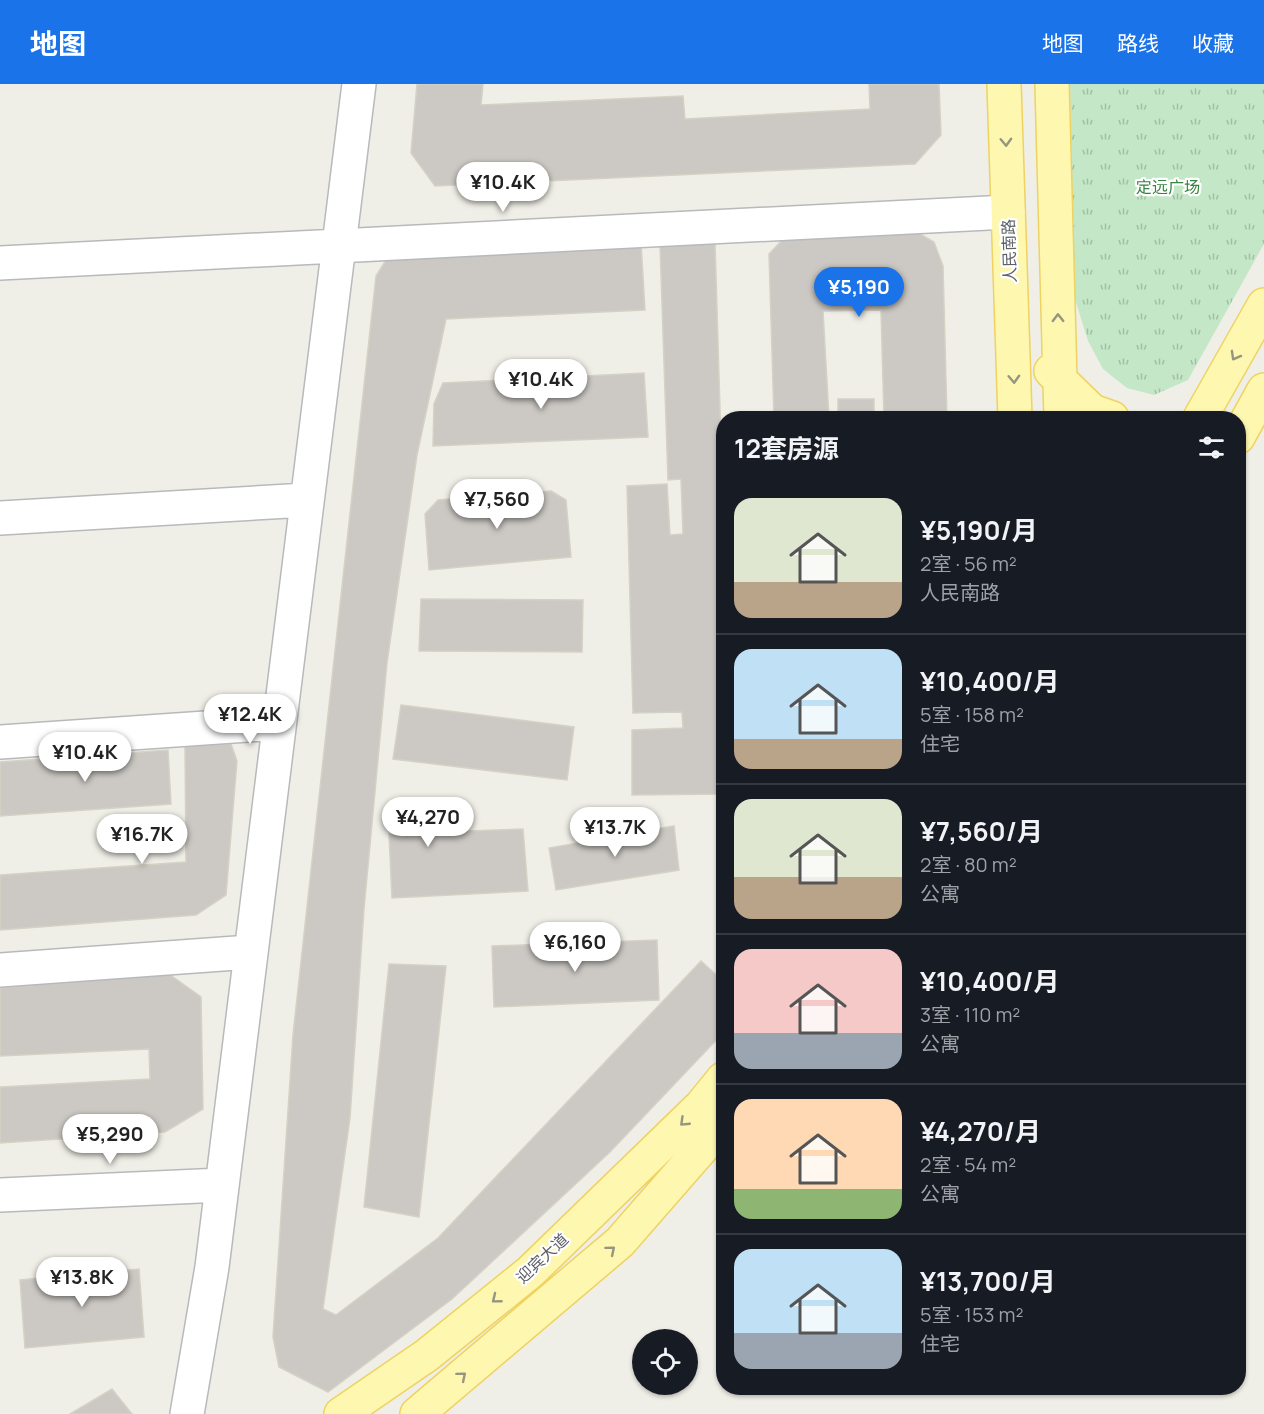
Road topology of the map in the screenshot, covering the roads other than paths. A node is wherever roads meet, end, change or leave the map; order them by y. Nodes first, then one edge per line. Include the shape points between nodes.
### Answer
1 (359, 84) edge
2 (1004, 84) edge
3 (1052, 84) edge
4 (1008, 212) junction
5 (338, 247) junction
6 (0, 263) edge
7 (1264, 305) edge
8 (1012, 330) junction
9 (1059, 380) junction
10 (1264, 390) edge
11 (1015, 411) edge
12 (1061, 411) edge
13 (1092, 411) edge
14 (1200, 411) edge
15 (1246, 423) edge
16 (306, 500) junction
17 (0, 518) edge
18 (278, 723) junction
19 (0, 742) edge
20 (250, 952) junction
21 (0, 970) edge
22 (716, 1088) edge
23 (716, 1132) edge
24 (222, 1185) junction
25 (0, 1195) edge
26 (187, 1414) edge
27 (341, 1414) edge
28 (417, 1414) edge

1 - 5 street
2 -> 4 main road, 人民南路
9 -> 3 main road
4 - 5 street
4 - 8 main road, 人民南路
5 - 6 street
5 - 16 street
7 -> 14 main road
8 - 9 main road
8 -> 11 main road, 人民南路
9 - 12 main road
9 - 13 main road
10 - 15 main road
16 - 17 street
16 - 18 street
18 - 19 street
18 - 20 street
20 - 21 street
20 - 24 street
22 -> 27 main road, 迎宾大道 via 530,1272 427,1355
28 -> 23 main road via 620,1242
24 - 25 street
24 - 26 street

